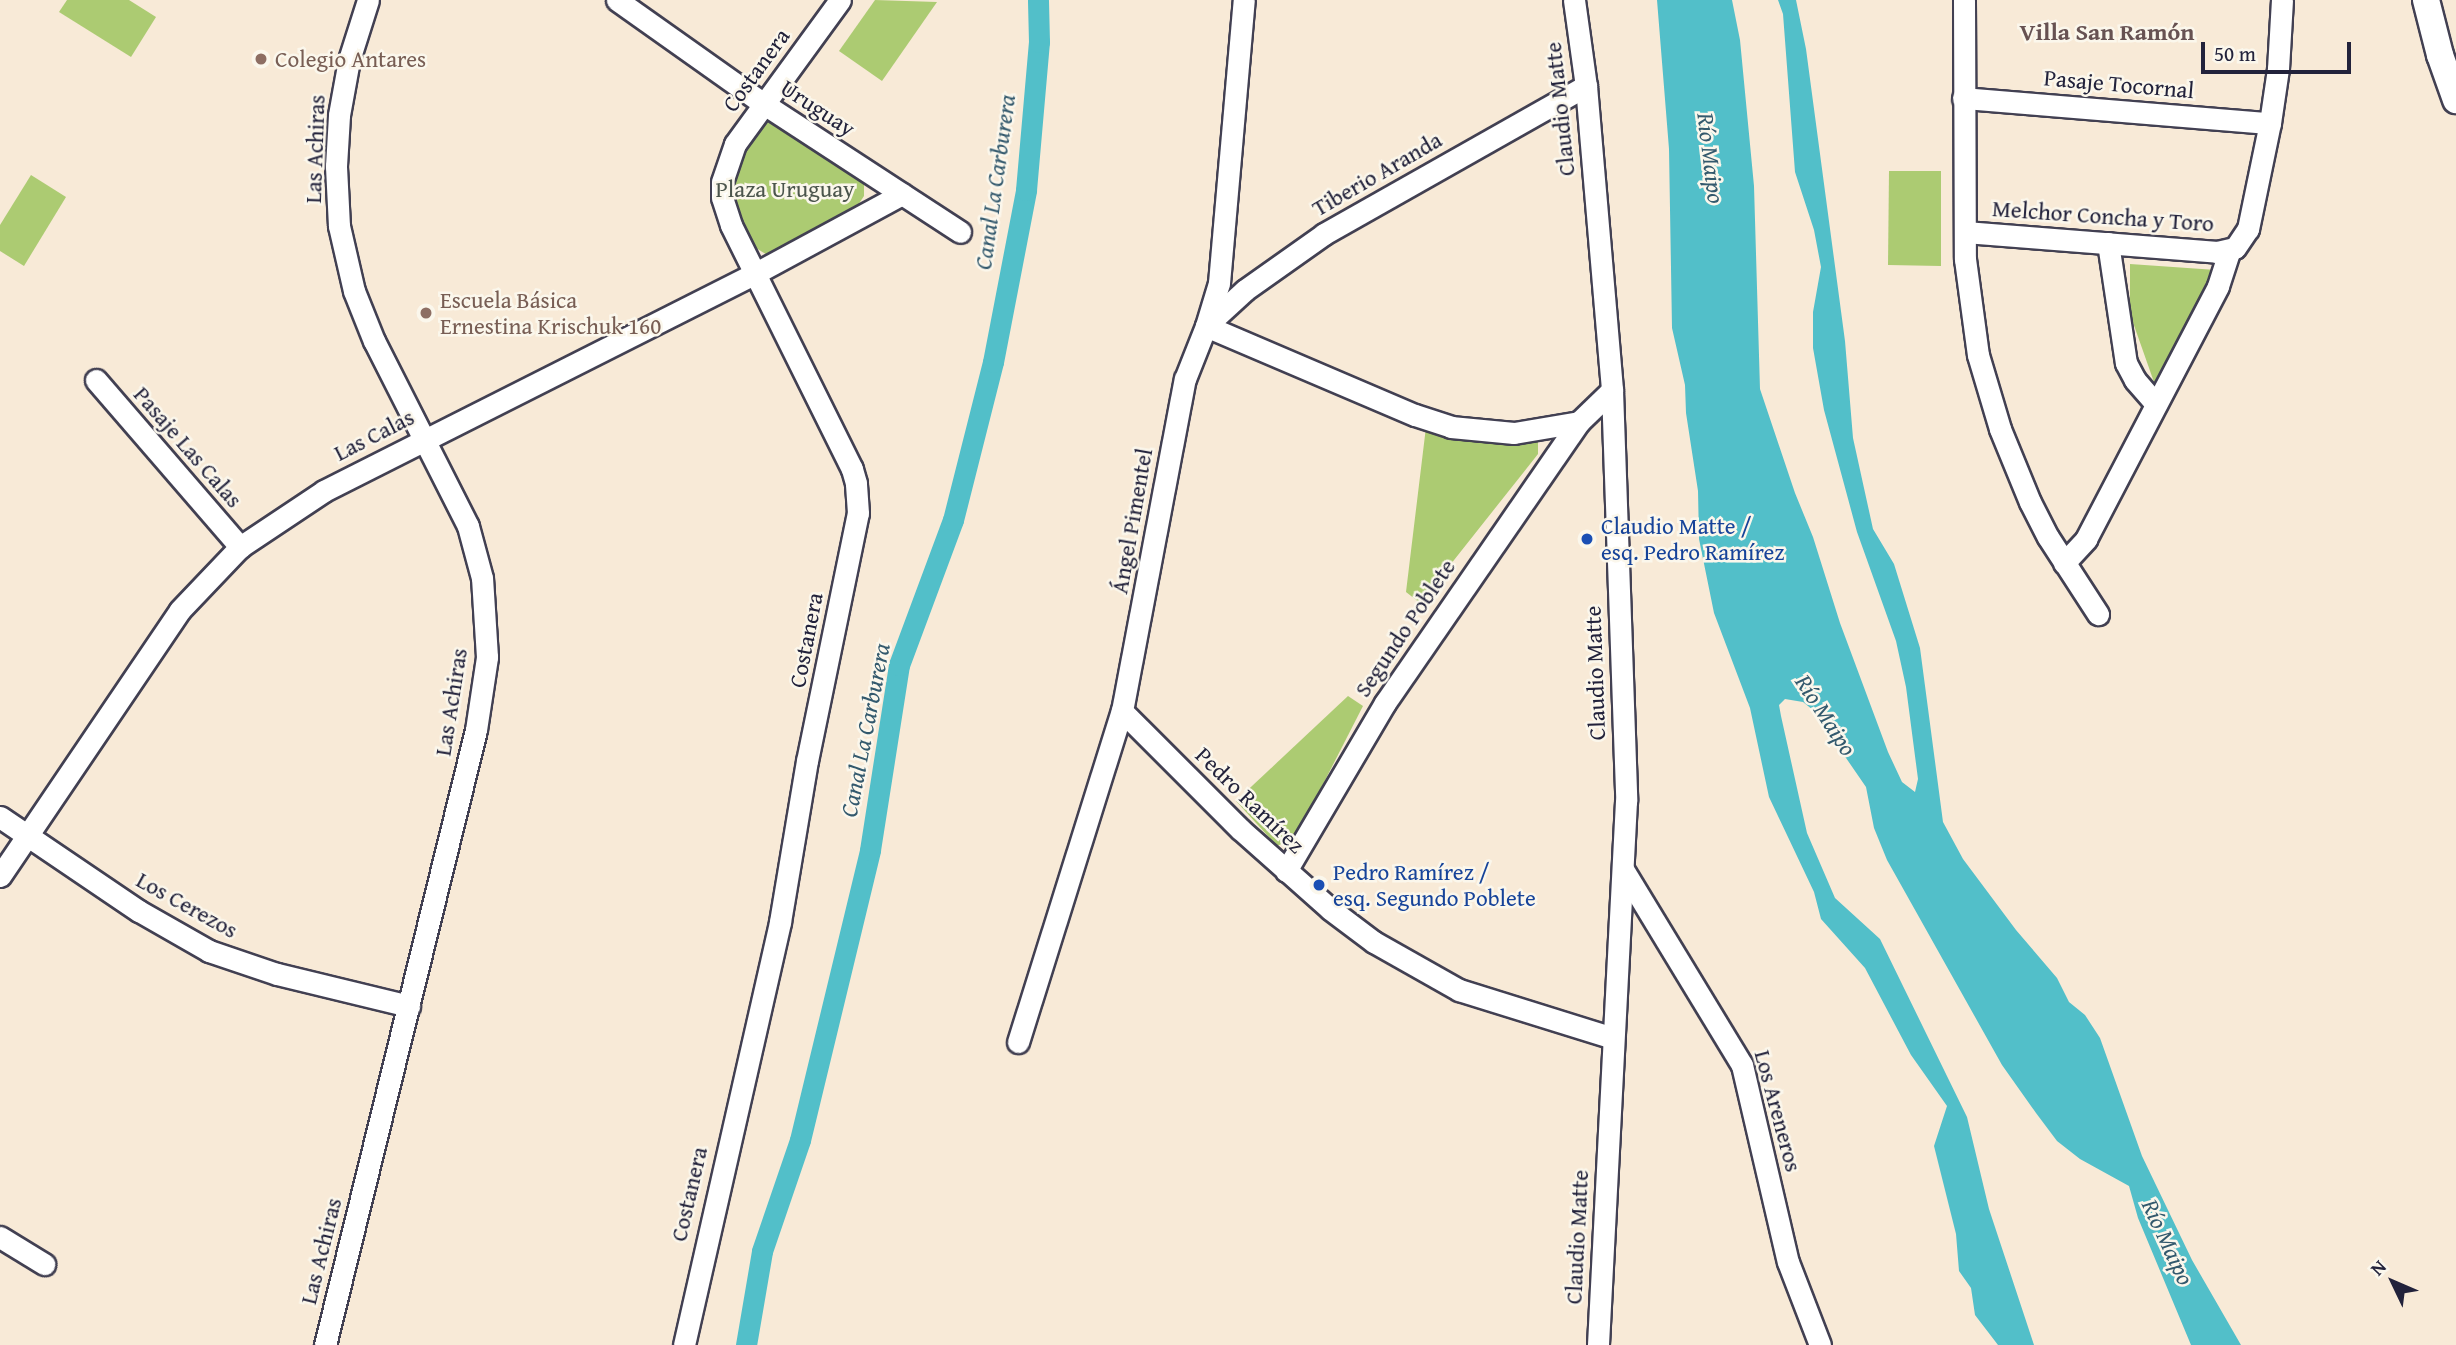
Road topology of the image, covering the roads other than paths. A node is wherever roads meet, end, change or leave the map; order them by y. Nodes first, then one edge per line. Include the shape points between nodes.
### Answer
1 (368, 0) edge
2 (617, 0) edge
3 (840, 0) edge
4 (1244, 0) edge
5 (1574, 0) edge
6 (1964, 0) edge
7 (2282, 0) edge
8 (2426, 0) edge
9 (1586, 86) junction
10 (2454, 89) edge
11 (1963, 98) junction
12 (764, 104) junction
13 (2270, 123) junction
14 (902, 194) junction
15 (960, 232) dead end
16 (1965, 232) junction
17 (2108, 243) junction
18 (2233, 249) junction
19 (756, 273) junction
20 (1206, 326) junction
21 (96, 380) dead end
22 (1612, 390) junction
23 (2156, 404) junction
24 (1579, 422) junction
25 (425, 438) junction
26 (240, 547) junction
27 (2064, 563) junction
28 (2098, 614) dead end
29 (1122, 711) junction
30 (0, 817) edge
31 (27, 835) junction
32 (1286, 871) junction
33 (1624, 872) junction
34 (0, 876) edge
35 (409, 1006) junction
36 (1613, 1038) junction
37 (1018, 1042) dead end
38 (3, 1246) edge
39 (44, 1264) dead end
40 (325, 1345) edge
41 (684, 1345) edge
42 (1598, 1345) edge
43 (1820, 1345) edge

1 - 25 street, Las Achiras via 349,60 339,116 339,226 363,316
2 - 12 street, Uruguay
3 - 12 street, Costanera
4 - 20 street, Ángel Pimentel via 1219,283
5 - 9 street, Claudio Matte
6 - 11 street
7 - 13 street
8 - 10 main road
9 - 20 street, Tiberio Aranda via 1324,234 1245,290
9 - 22 street, Claudio Matte
11 - 13 street, Pasaje Tocornal
11 - 16 street
12 - 14 street, Uruguay
12 - 19 street, Costanera via 728,156 722,182 728,218
13 - 18 street via 2249,229
14 - 15 street, Uruguay
14 - 19 street, Las Calas
16 - 17 street, Melchor Concha y Toro
16 - 27 street via 1971,316 1987,392 2014,466
17 - 18 street, Melchor Concha y Toro
17 - 23 street via 2126,363
18 - 23 street
19 - 25 street, Las Calas
19 - 41 street, Costanera via 852,469 858,513 807,761 780,922
20 - 24 street via 1451,427 1514,433
20 - 29 street, Ángel Pimentel via 1181,395
21 - 26 street, Pasaje Las Calas
22 - 24 street, Segundo Poblete
22 - 33 street, Claudio Matte via 1626,802
23 - 27 street via 2083,546
24 - 32 street, Segundo Poblete via 1385,703
25 - 26 street, Las Calas via 324,491
25 - 35 street, Las Achiras via 477,556 485,601 487,657 476,730
26 - 31 street, Las Calas via 180,610
27 - 28 street
29 - 32 street, Pedro Ramírez
29 - 37 street, Ángel Pimentel
30 - 31 street, Los Cerezos
31 - 34 street, Las Calas
31 - 35 street, Los Cerezos via 150,919 209,951 277,974
32 - 36 street, Pedro Ramírez via 1374,942 1431,976 1489,1001
33 - 36 street, Claudio Matte
33 - 43 street, Los Areneros via 1742,1065 1788,1262
35 - 40 street, Las Achiras
36 - 42 street, Claudio Matte
38 - 39 street

